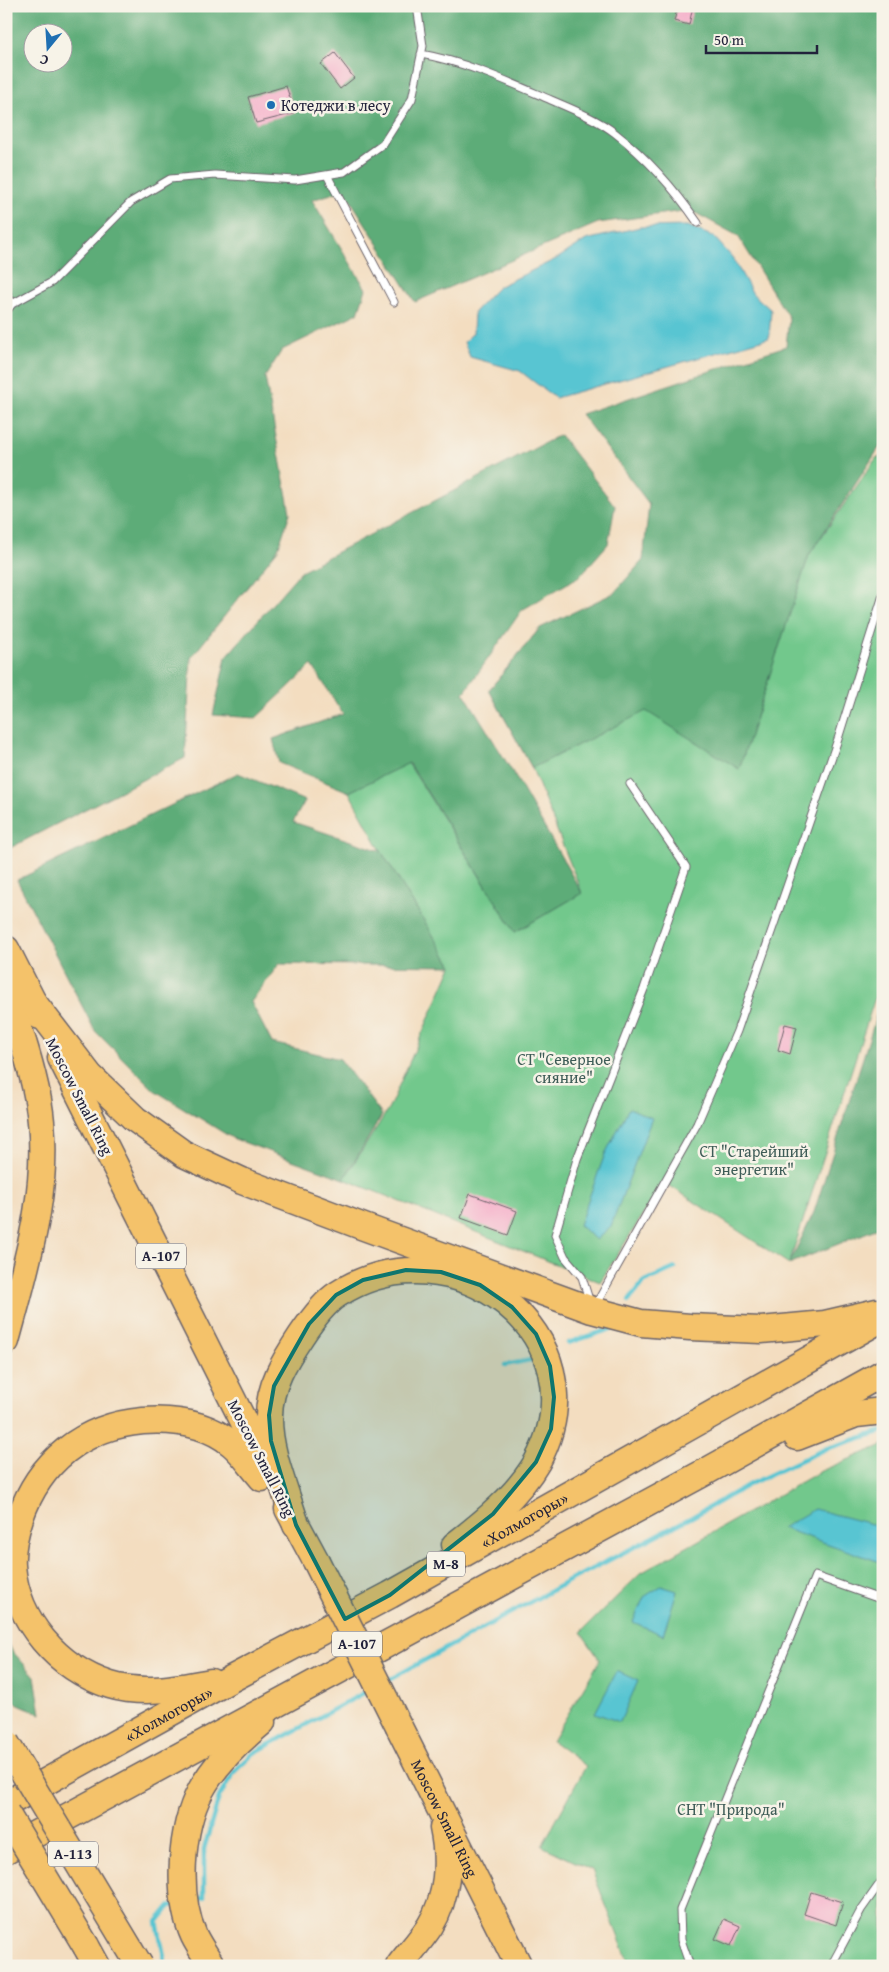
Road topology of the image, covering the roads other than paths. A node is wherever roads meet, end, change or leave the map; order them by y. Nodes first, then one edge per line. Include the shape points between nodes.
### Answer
1 (417, 6) edge
2 (421, 54) junction
3 (327, 175) junction
4 (698, 223) dead end
5 (6, 291) edge
6 (394, 302) dead end
7 (12, 304) junction
8 (6, 312) edge
9 (883, 595) edge
10 (630, 784) dead end
11 (6, 949) edge
12 (6, 990) edge
13 (33, 1002) junction
14 (592, 1310) junction
15 (883, 1310) edge
16 (883, 1318) edge
17 (6, 1341) edge
18 (883, 1373) edge
19 (883, 1411) edge
20 (707, 1471) junction
21 (292, 1518) junction
22 (390, 1595) junction
23 (883, 1600) edge
24 (232, 1679) junction
25 (299, 1692) junction
26 (6, 1743) edge
27 (6, 1804) edge
28 (438, 1805) junction
29 (6, 1813) edge
30 (6, 1850) edge
31 (883, 1879) edge
32 (97, 1966) edge
33 (140, 1966) edge
34 (212, 1966) edge
35 (399, 1966) edge
36 (519, 1966) edge
37 (690, 1966) edge
38 (831, 1966) edge

1 - 2 lane via 423,46
2 - 3 lane via 412,99 383,144 344,172
2 - 4 lane via 467,66 527,90 578,112 615,133 680,196
3 - 6 lane
3 - 7 lane via 295,180 215,175 170,179 131,202 52,282
5 - 7 lane
7 - 8 lane
9 - 14 lane via 838,739 737,1031 697,1124
10 - 14 lane via 686,867 644,990 577,1159 555,1235 565,1257 582,1276
11 - 13 highway, Moscow Small Ring / А-107
12 - 17 highway via 38,1100 42,1160 31,1248
13 - 14 highway via 90,1076 135,1119 184,1154 242,1182
13 - 21 highway, Moscow Small Ring / А-107
14 - 15 highway via 641,1323 761,1330 825,1324
16 - 22 highway, «Холмогоры» / М-8
18 - 20 highway, М-8
19 - 20 highway via 856,1414
20 - 25 highway, М-8
21 - 22 highway via 271,1441 269,1415 274,1386 286,1358 309,1324 336,1295 363,1280 406,1270 432,1271 480,1285 512,1307 536,1334 550,1366 554,1397 551,1429 536,1462 493,1514
21 - 24 highway via 232,1444 192,1423 163,1420 132,1422 99,1431 67,1448 44,1471 26,1501 15,1533 12,1566 18,1598 34,1629 57,1656 81,1674 136,1690 166,1690
21 - 28 highway, Moscow Small Ring / А-107, bridge
22 - 24 highway, «Холмогоры» / М-8
23 - 37 lane via 815,1576 680,1910 681,1940
24 - 27 highway, «Холмогоры» / М-8
25 - 30 highway, М-8
25 - 34 highway via 249,1733 216,1768 200,1791 189,1822 182,1857 185,1902 194,1935
26 - 33 highway, А-113, bridge
28 - 35 highway via 447,1845 446,1876 440,1905 430,1926
28 - 36 highway, Moscow Small Ring / А-107
29 - 32 highway, А-113, bridge
31 - 38 lane via 861,1910

